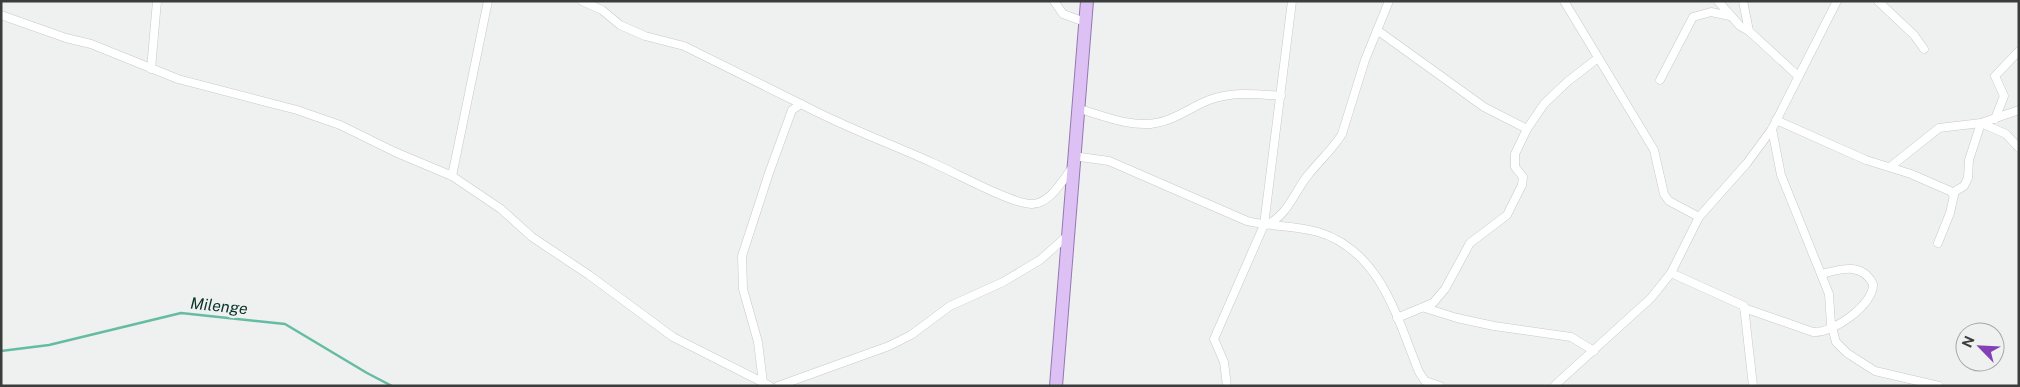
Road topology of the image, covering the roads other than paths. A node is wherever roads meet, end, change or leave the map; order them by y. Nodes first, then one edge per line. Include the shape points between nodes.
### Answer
1 (157, 1) edge
2 (488, 1) edge
3 (582, 1) edge
4 (1054, 1) edge
5 (1086, 1) edge
6 (1292, 1) edge
7 (1389, 1) edge
8 (1564, 1) edge
9 (1718, 1) edge
10 (1744, 1) edge
11 (1838, 1) edge
12 (1878, 1) edge
13 (1, 15) edge
14 (1730, 16) junction
15 (1085, 22) junction
16 (1377, 30) junction
17 (1749, 31) junction
18 (1924, 49) dead end
19 (2019, 51) edge
20 (1598, 58) junction
21 (152, 69) junction
22 (1798, 76) junction
23 (1660, 80) dead end
24 (1281, 96) junction
25 (801, 104) junction
26 (1077, 108) junction
27 (2019, 110) edge
28 (1994, 119) junction
29 (1776, 120) junction
30 (1981, 123) junction
31 (1772, 129) junction
32 (1527, 130) junction
33 (2019, 148) edge
34 (1073, 162) junction
35 (1890, 168) junction
36 (452, 176) junction
37 (1952, 193) junction
38 (1699, 217) junction
39 (1264, 225) junction
40 (1067, 236) junction
41 (1938, 243) dead end
42 (1671, 273) junction
43 (1822, 274) junction
44 (1425, 308) junction
45 (1744, 308) junction
46 (1397, 318) junction
47 (1832, 329) junction
48 (1594, 351) junction
49 (1426, 383) edge
50 (766, 384) edge
51 (778, 386) edge
52 (1056, 386) edge
53 (1227, 386) edge
54 (1440, 386) edge
55 (1554, 386) edge
56 (1753, 386) edge
57 (1939, 386) edge

1 - 21 street
2 - 36 street
3 - 25 street via 602,10 620,26 684,46
4 - 15 street via 1064,14
5 - 15 main road
6 - 24 street
7 - 16 street
8 - 20 street
9 - 14 street
10 - 17 street
11 - 22 street
12 - 18 street
13 - 21 street via 92,44
14 - 17 street
14 - 23 street via 1711,12 1693,17
15 - 26 main road
16 - 32 street via 1484,107
16 - 39 street via 1336,145 1308,174 1281,216
17 - 22 street
19 - 28 street via 1995,76 2004,96
20 - 32 street via 1544,104
20 - 38 street via 1654,150 1664,194
21 - 36 street via 332,122
22 - 29 street
24 - 26 street via 1227,95 1156,124 1130,122
24 - 39 street
25 - 34 street via 835,123 1031,204 1043,202
25 - 50 street via 789,115 742,256 743,289
26 - 34 main road
27 - 28 street
28 - 30 street
29 - 31 street
29 - 35 street
30 - 33 street via 2006,134
30 - 35 street via 1939,128
30 - 37 street via 1969,160 1968,178 1964,186
31 - 38 street
31 - 43 street via 1781,175
32 - 44 street via 1515,154 1515,167 1522,177 1522,185 1507,216 1470,243 1445,289
34 - 39 street via 1109,161 1225,212
34 - 40 main road
35 - 37 street via 1937,184
36 - 50 street via 673,337
37 - 41 street via 1950,213
38 - 42 street
39 - 46 street via 1298,227 1352,247 1379,279
39 - 53 street via 1214,339 1224,362
40 - 51 street via 1040,260 1003,282 950,306 911,335
40 - 52 main road
42 - 45 street via 1740,303
42 - 48 street via 1651,298
43 - 47 street via 1829,294
43 - 47 street via 1857,269 1867,274 1873,284 1872,294 1864,304
44 - 46 street
44 - 48 street via 1494,326 1571,337
45 - 47 street via 1813,332
45 - 56 street
46 - 49 street
47 - 57 street via 1840,346 1867,367
48 - 55 street
49 - 54 street

